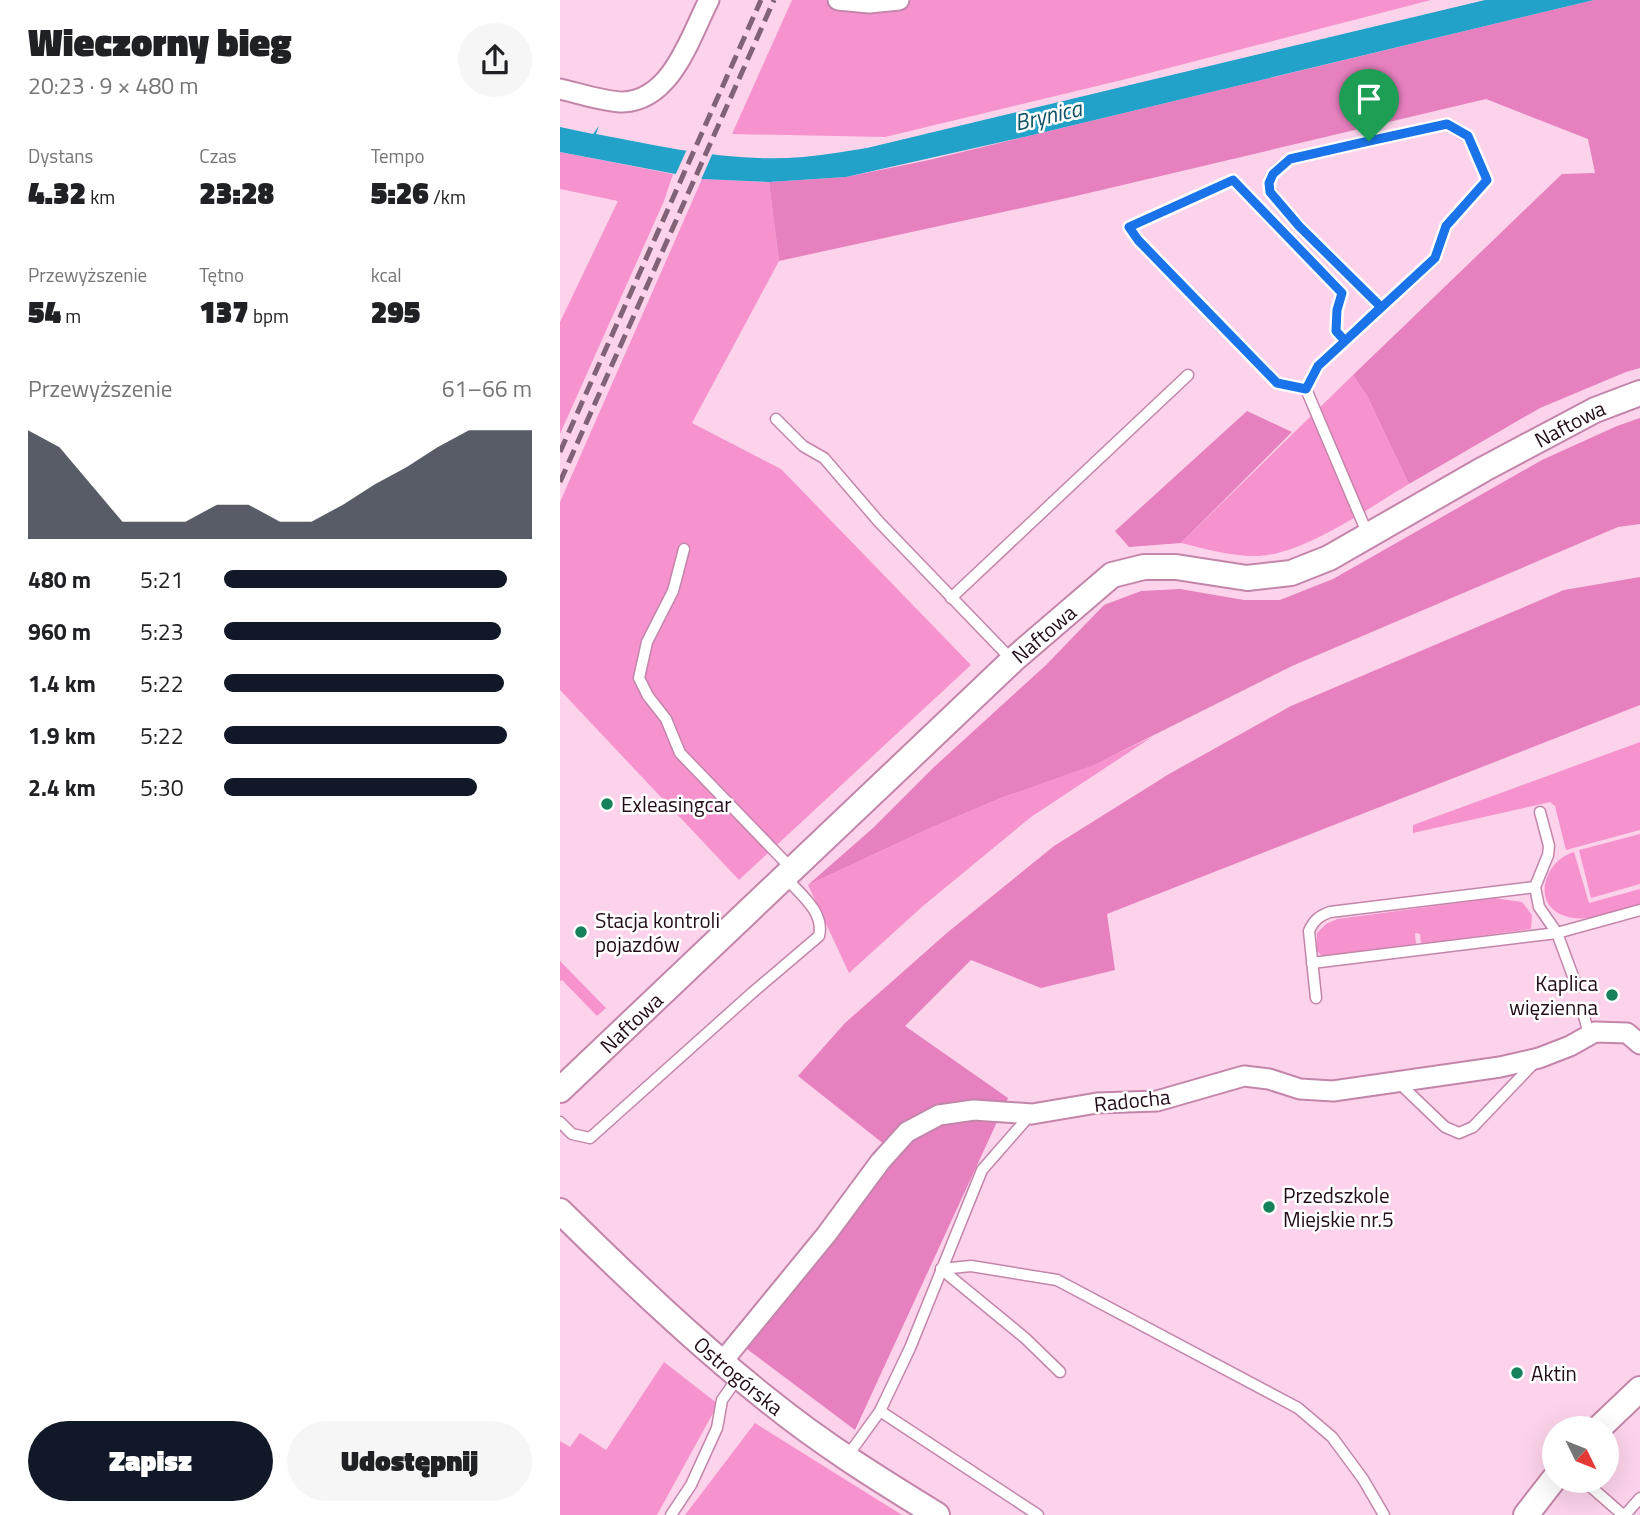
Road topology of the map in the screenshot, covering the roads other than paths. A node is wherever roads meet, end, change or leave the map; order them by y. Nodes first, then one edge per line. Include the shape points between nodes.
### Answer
1 (709, 0) edge
2 (838, 0) edge
3 (899, 0) edge
4 (560, 89) edge
5 (1381, 307) junction
6 (1345, 341) junction
7 (1188, 375) dead end
8 (1306, 389) junction
9 (1640, 393) edge
10 (776, 419) dead end
11 (1368, 535) junction
12 (684, 549) dead end
13 (951, 598) junction
14 (1013, 660) junction
15 (1540, 812) dead end
16 (787, 872) junction
17 (1535, 887) junction
18 (1640, 910) edge
19 (1557, 933) junction
20 (1312, 962) junction
21 (1577, 988) dead end
22 (1316, 998) dead end
23 (1583, 1012) dead end
24 (1589, 1035) junction
25 (1640, 1044) edge
26 (1539, 1058) junction
27 (1398, 1083) junction
28 (560, 1090) edge
29 (1031, 1114) junction
30 (560, 1122) edge
31 (562, 1217) edge
32 (941, 1269) junction
33 (731, 1369) junction
34 (1060, 1373) dead end
35 (1640, 1389) edge
36 (880, 1411) junction
37 (1612, 1416) edge
38 (846, 1458) junction
39 (1543, 1493) edge
40 (1598, 1493) edge
41 (1640, 1498) edge
42 (671, 1515) edge
43 (937, 1515) edge
44 (1038, 1515) edge
45 (1384, 1515) edge
46 (1526, 1515) edge
47 (1624, 1515) edge

1 - 4 street via 677,63 660,88 642,99 622,102
2 - 3 street
5 - 5 lane via 1299,226 1270,192 1269,183 1290,159 1447,124 1468,136 1487,180 1446,226 1435,258
5 - 6 lane
6 - 8 lane via 1318,366
6 - 8 lane via 1336,331 1342,293 1233,180 1129,227 1277,383
7 - 13 lane
8 - 11 lane
9 - 11 street, Naftowa via 1595,410
10 - 13 lane via 803,446 824,458
11 - 14 street, Naftowa via 1329,558 1268,577 1175,567 1144,567 1112,575
12 - 16 lane via 673,591 647,642 639,678 666,719 680,753
13 - 14 lane
14 - 16 street, Naftowa
15 - 17 lane via 1549,846
16 - 28 street, Naftowa
16 - 30 lane via 816,912 821,926 818,936 590,1138 572,1134
17 - 19 lane via 1539,907
17 - 20 lane via 1320,915 1309,931
18 - 19 lane
19 - 20 lane
19 - 21 lane
20 - 22 lane
23 - 24 lane
24 - 25 street, Radocha via 1627,1033
24 - 26 street, Radocha
26 - 27 street, Radocha
26 - 27 lane via 1473,1127 1460,1133 1445,1127
27 - 29 street, Radocha via 1333,1091 1300,1089 1244,1076 1157,1101 1097,1103
29 - 32 lane via 982,1170
29 - 33 street, Radocha via 974,1110 939,1115 907,1132 880,1162
31 - 33 street, Ostrogórska
32 - 34 lane
32 - 36 lane
32 - 45 lane via 971,1266 1057,1280 1298,1408 1332,1437
33 - 38 street, Ostrogórska
33 - 42 lane via 717,1428 691,1485
35 - 37 street
36 - 38 lane
36 - 44 lane
38 - 43 street, Ostrogórska
39 - 46 street
40 - 47 lane
41 - 47 lane

